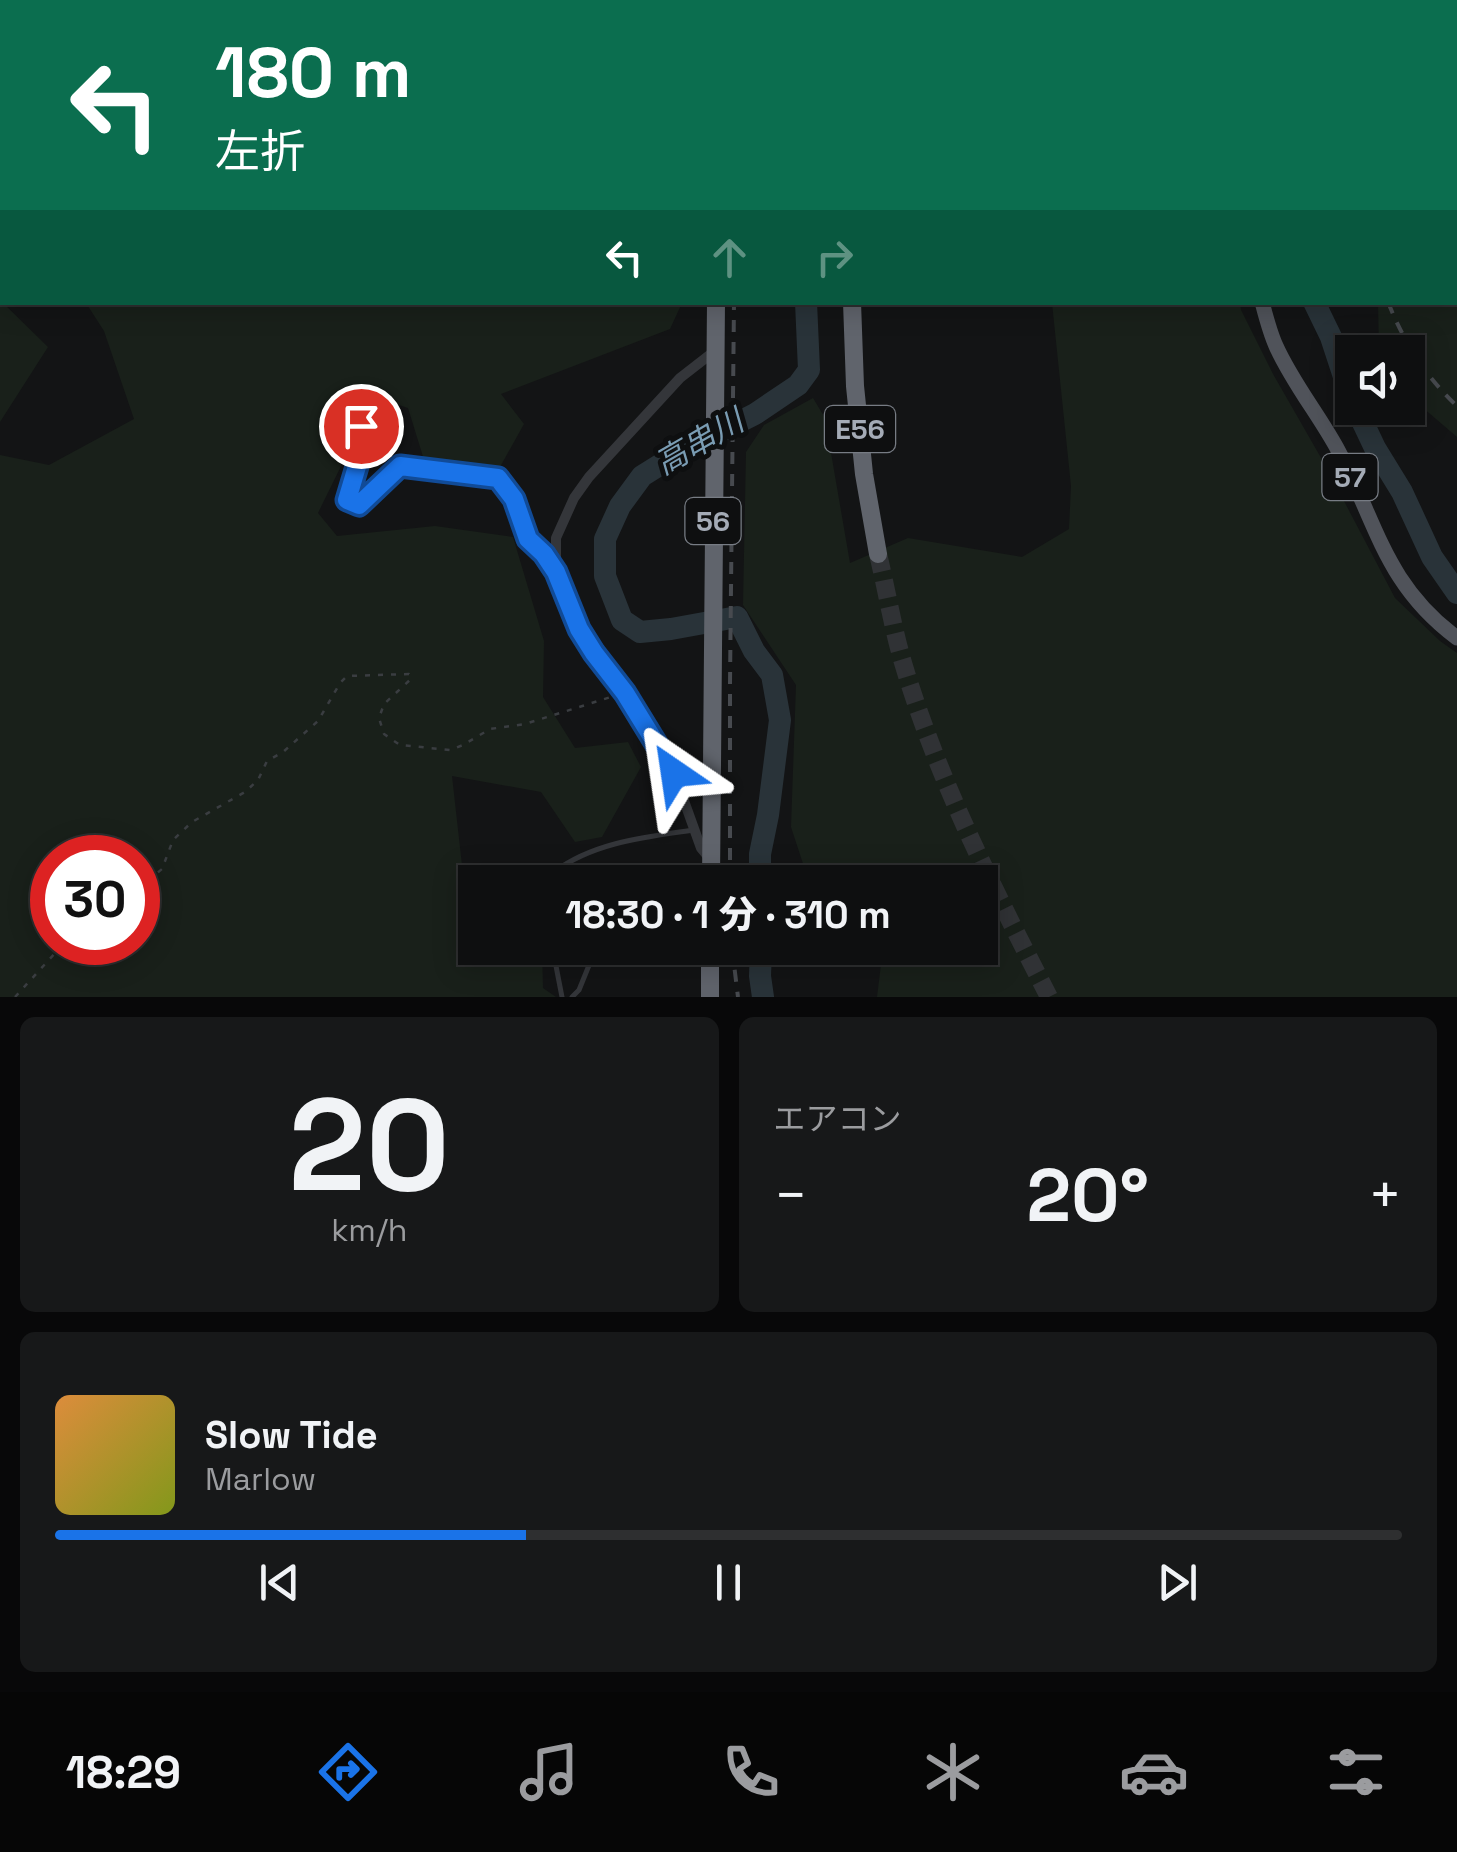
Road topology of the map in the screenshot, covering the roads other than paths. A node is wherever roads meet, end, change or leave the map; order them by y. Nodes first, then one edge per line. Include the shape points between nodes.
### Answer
1 (716, 305) edge
2 (852, 305) edge
3 (1263, 305) edge
4 (716, 350) junction
5 (361, 426) dead end
6 (878, 554) tunnel mouth
7 (556, 572) junction
8 (1457, 638) edge
9 (694, 830) junction
10 (711, 860) junction
11 (563, 865) edge
12 (711, 865) edge
13 (556, 965) edge
14 (590, 965) edge
15 (710, 965) edge
16 (562, 997) edge
17 (572, 997) edge
18 (710, 997) edge

1 - 4 highway, 56
2 - 6 highway, E56 via 864,474
3 - 8 main road, 57 via 1274,343 1341,455 1384,553 1422,608
4 - 7 street via 680,378 589,477 556,538
4 - 10 highway, 56
5 - 7 lane via 364,443 347,500 359,505 400,466 498,478 514,499 528,539
7 - 9 street via 579,629 674,773
9 - 10 street
9 - 11 lane via 593,850
10 - 12 highway, 56
13 - 16 lane
14 - 17 lane
15 - 18 highway

